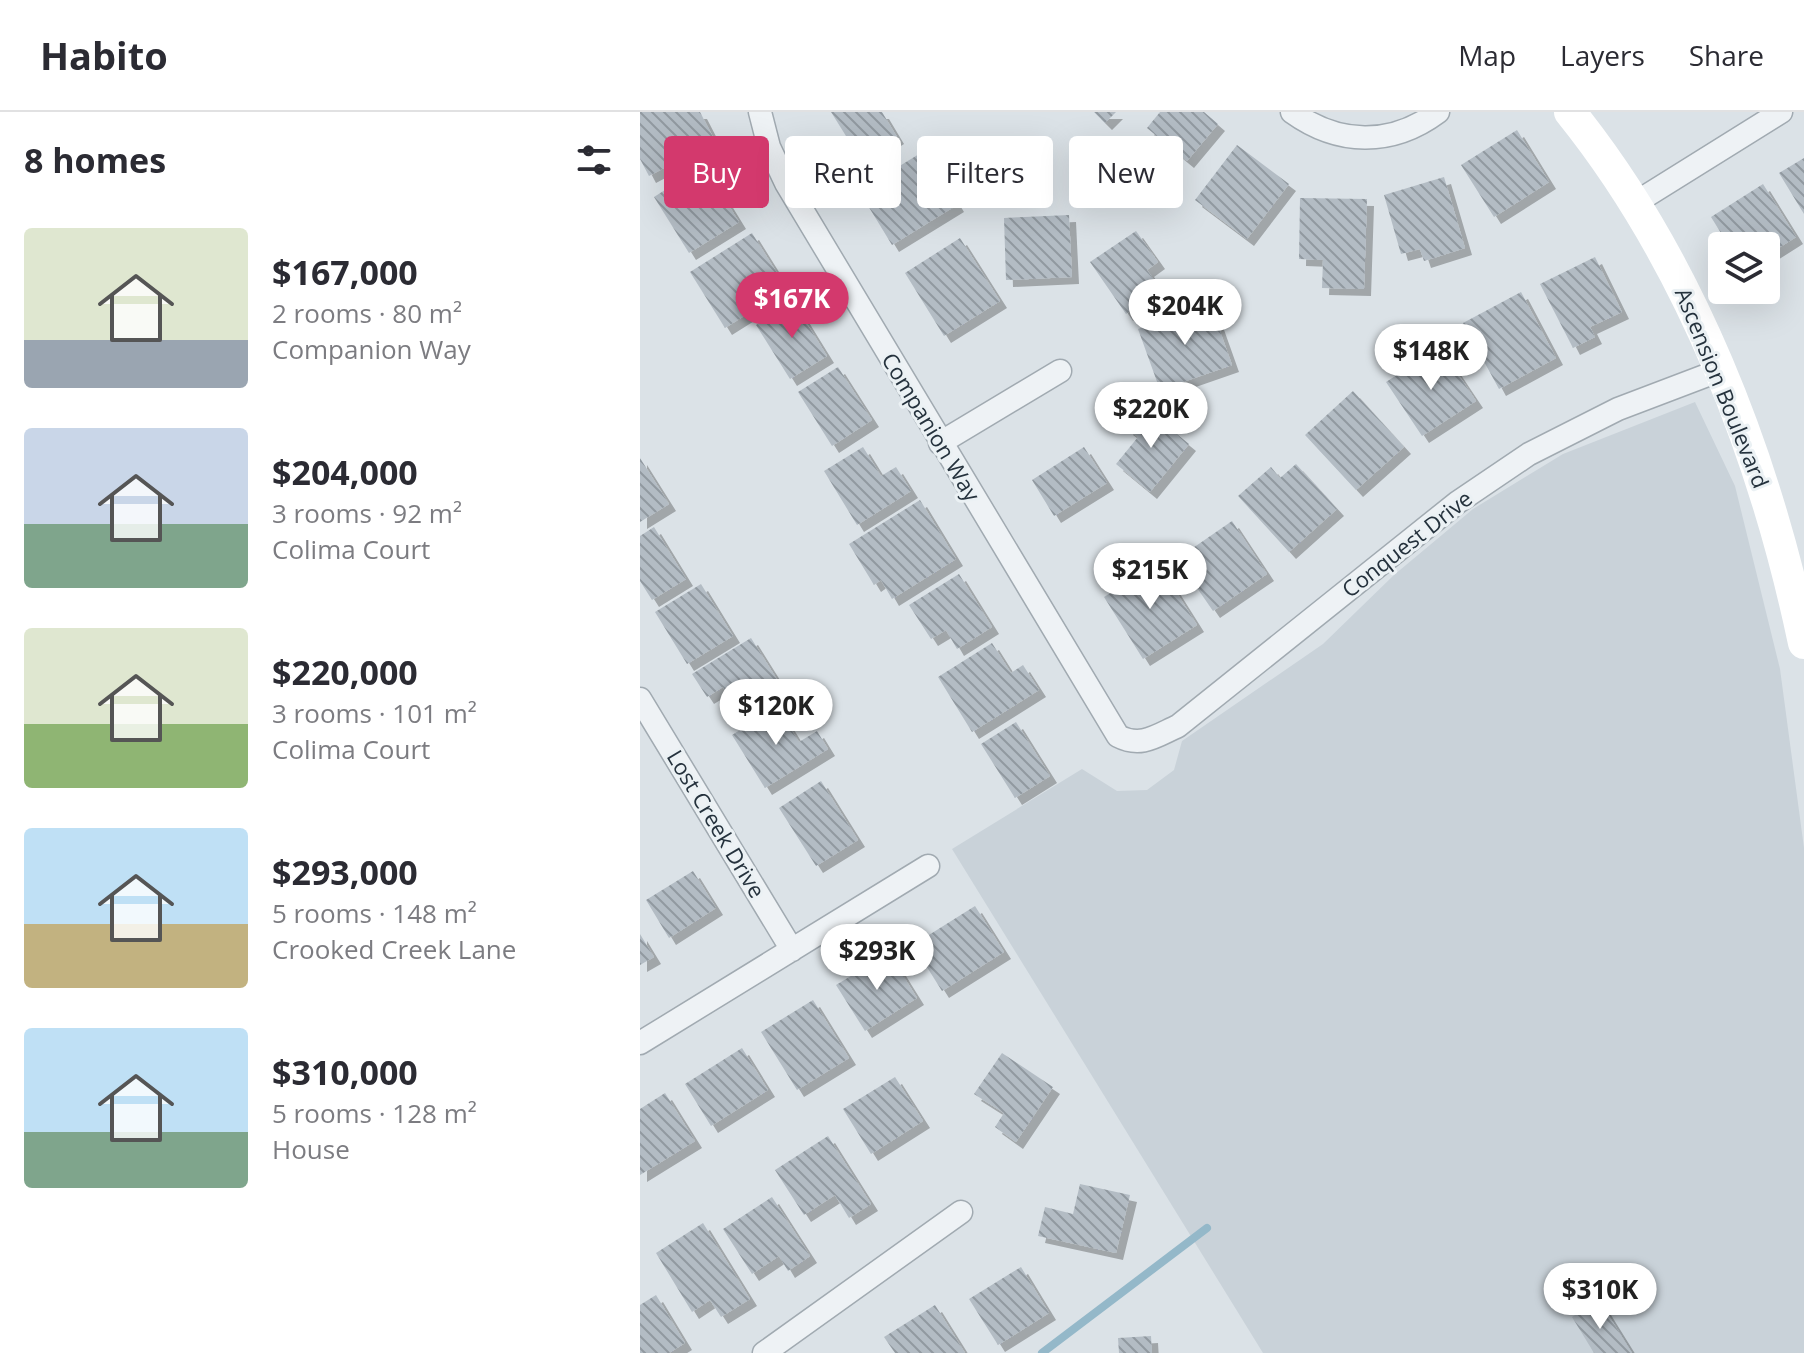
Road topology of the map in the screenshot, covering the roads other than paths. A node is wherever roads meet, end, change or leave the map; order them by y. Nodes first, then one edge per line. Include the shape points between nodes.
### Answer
1 (760, 112) edge
2 (1292, 112) edge
3 (1438, 112) edge
4 (1570, 112) edge
5 (1781, 112) edge
6 (1635, 203) junction
7 (1060, 371) dead end
8 (1718, 371) junction
9 (940, 443) junction
10 (1804, 643) edge
11 (640, 699) edge
12 (1118, 736) joint
13 (928, 866) dead end
14 (792, 950) junction
15 (640, 1043) edge
16 (961, 1212) dead end
17 (764, 1353) edge

1 - 9 street, Companion Way via 786,183
2 - 3 street via 1321,132 1354,138 1387,136
4 - 6 street, Ascension Boulevard
5 - 6 street
6 - 8 street, Ascension Boulevard via 1688,297
7 - 9 street
8 - 10 street, Ascension Boulevard via 1788,566
8 - 12 street, Conquest Drive via 1618,409 1529,454 1458,502 1178,726 1143,742
9 - 12 street, Companion Way
11 - 14 street, Lost Creek Drive
13 - 14 street
14 - 15 street
16 - 17 street

